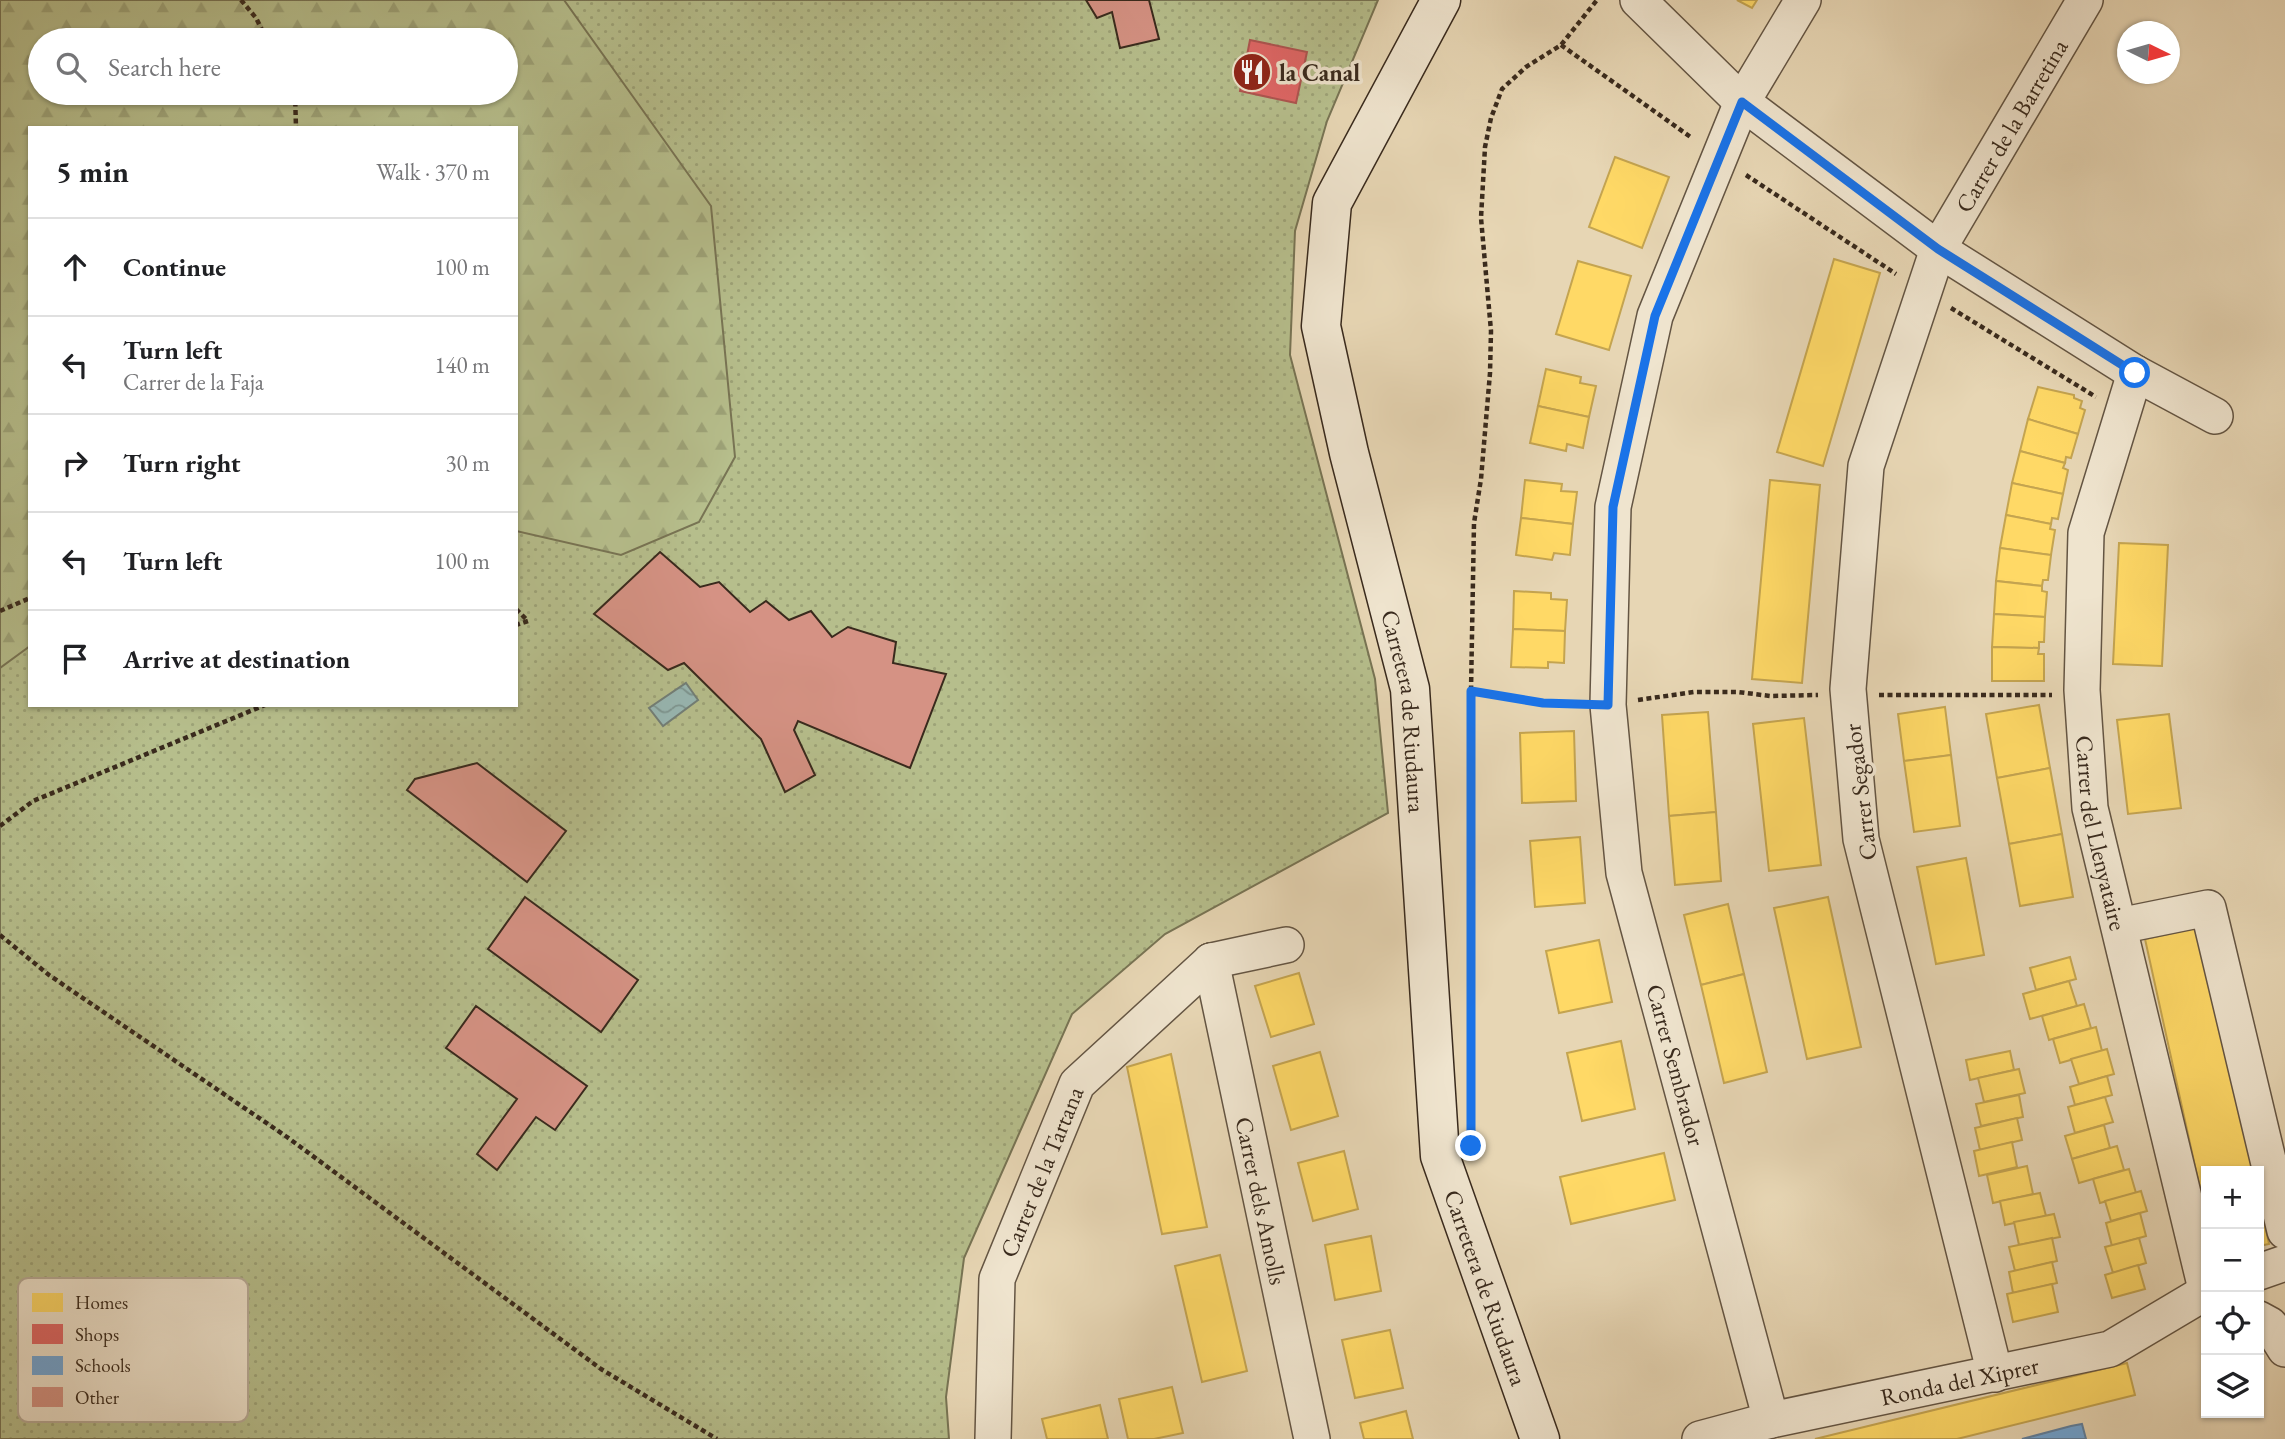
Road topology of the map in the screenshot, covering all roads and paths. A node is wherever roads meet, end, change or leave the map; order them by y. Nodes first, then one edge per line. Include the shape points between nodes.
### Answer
1 (241, 0) edge
2 (1441, 0) edge
3 (1597, 0) edge
4 (1638, 0) edge
5 (1803, 0) edge
6 (2085, 0) edge
7 (261, 28) edge
8 (1561, 45) junction
9 (1742, 102) junction
10 (295, 105) edge
11 (296, 126) edge
12 (1693, 139) dead end
13 (1738, 169) dead end
14 (1938, 249) junction
15 (1906, 280) dead end
16 (1940, 302) dead end
17 (2135, 373) junction
18 (2102, 401) dead end
19 (2215, 416) dead end
20 (28, 599) edge
21 (0, 611) edge
22 (518, 611) edge
23 (518, 624) edge
24 (1471, 691) junction
25 (1821, 695) dead end
26 (1871, 695) dead end
27 (2057, 695) dead end
28 (1608, 705) junction
29 (260, 707) edge
30 (0, 826) edge
31 (2119, 926) junction
32 (0, 935) edge
33 (1286, 945) dead end
34 (1211, 961) junction
35 (1471, 1063) dead end
36 (2285, 1231) edge
37 (2285, 1263) edge
38 (2201, 1270) edge
39 (2264, 1270) edge
40 (2204, 1292) edge
41 (2264, 1322) edge
42 (2285, 1349) edge
43 (1995, 1374) junction
44 (1771, 1420) junction
45 (717, 1439) edge
46 (993, 1439) edge
47 (1312, 1439) edge
48 (1540, 1439) edge
49 (1700, 1439) edge

1 - 7 path
2 - 48 street, Carretera de Riudaura via 1332,203 1321,327 1410,689 1440,1156
3 - 8 path
4 - 9 street
5 - 9 street, Carrer Sembrador
6 - 14 street, Carrer de la Barretina
8 - 12 path
8 - 24 path via 1502,89 1485,147 1481,218 1490,373 1474,523
9 - 14 street
9 - 28 street, Carrer Sembrador via 1655,316 1613,507
10 - 11 path
13 - 15 path
14 - 17 street
14 - 43 street, Carrer Segador via 1866,466 1848,689 1861,839
16 - 18 path
17 - 19 street
17 - 31 street, Carrer del Llenyataire via 2086,533 2082,690 2090,808
20 - 21 path
22 - 23 path via 527,621
24 - 28 path via 1543,703
24 - 35 path
25 - 28 path via 1694,692
26 - 27 path
28 - 44 street, Carrer Sembrador via 1624,873
29 - 30 path via 33,801
31 - 36 street via 2208,908
31 - 38 street, Carrer del Llenyataire
32 - 45 path via 49,975 287,1137 601,1369
33 - 34 street
34 - 46 street, Carrer de la Tartana via 1077,1084 997,1279
34 - 47 street, Carrer dels Amolls
37 - 39 street
40 - 43 street, Ronda del Xiprer via 2110,1349
41 - 42 street
43 - 44 street, Ronda del Xiprer
44 - 49 street, Ronda del Xiprer

